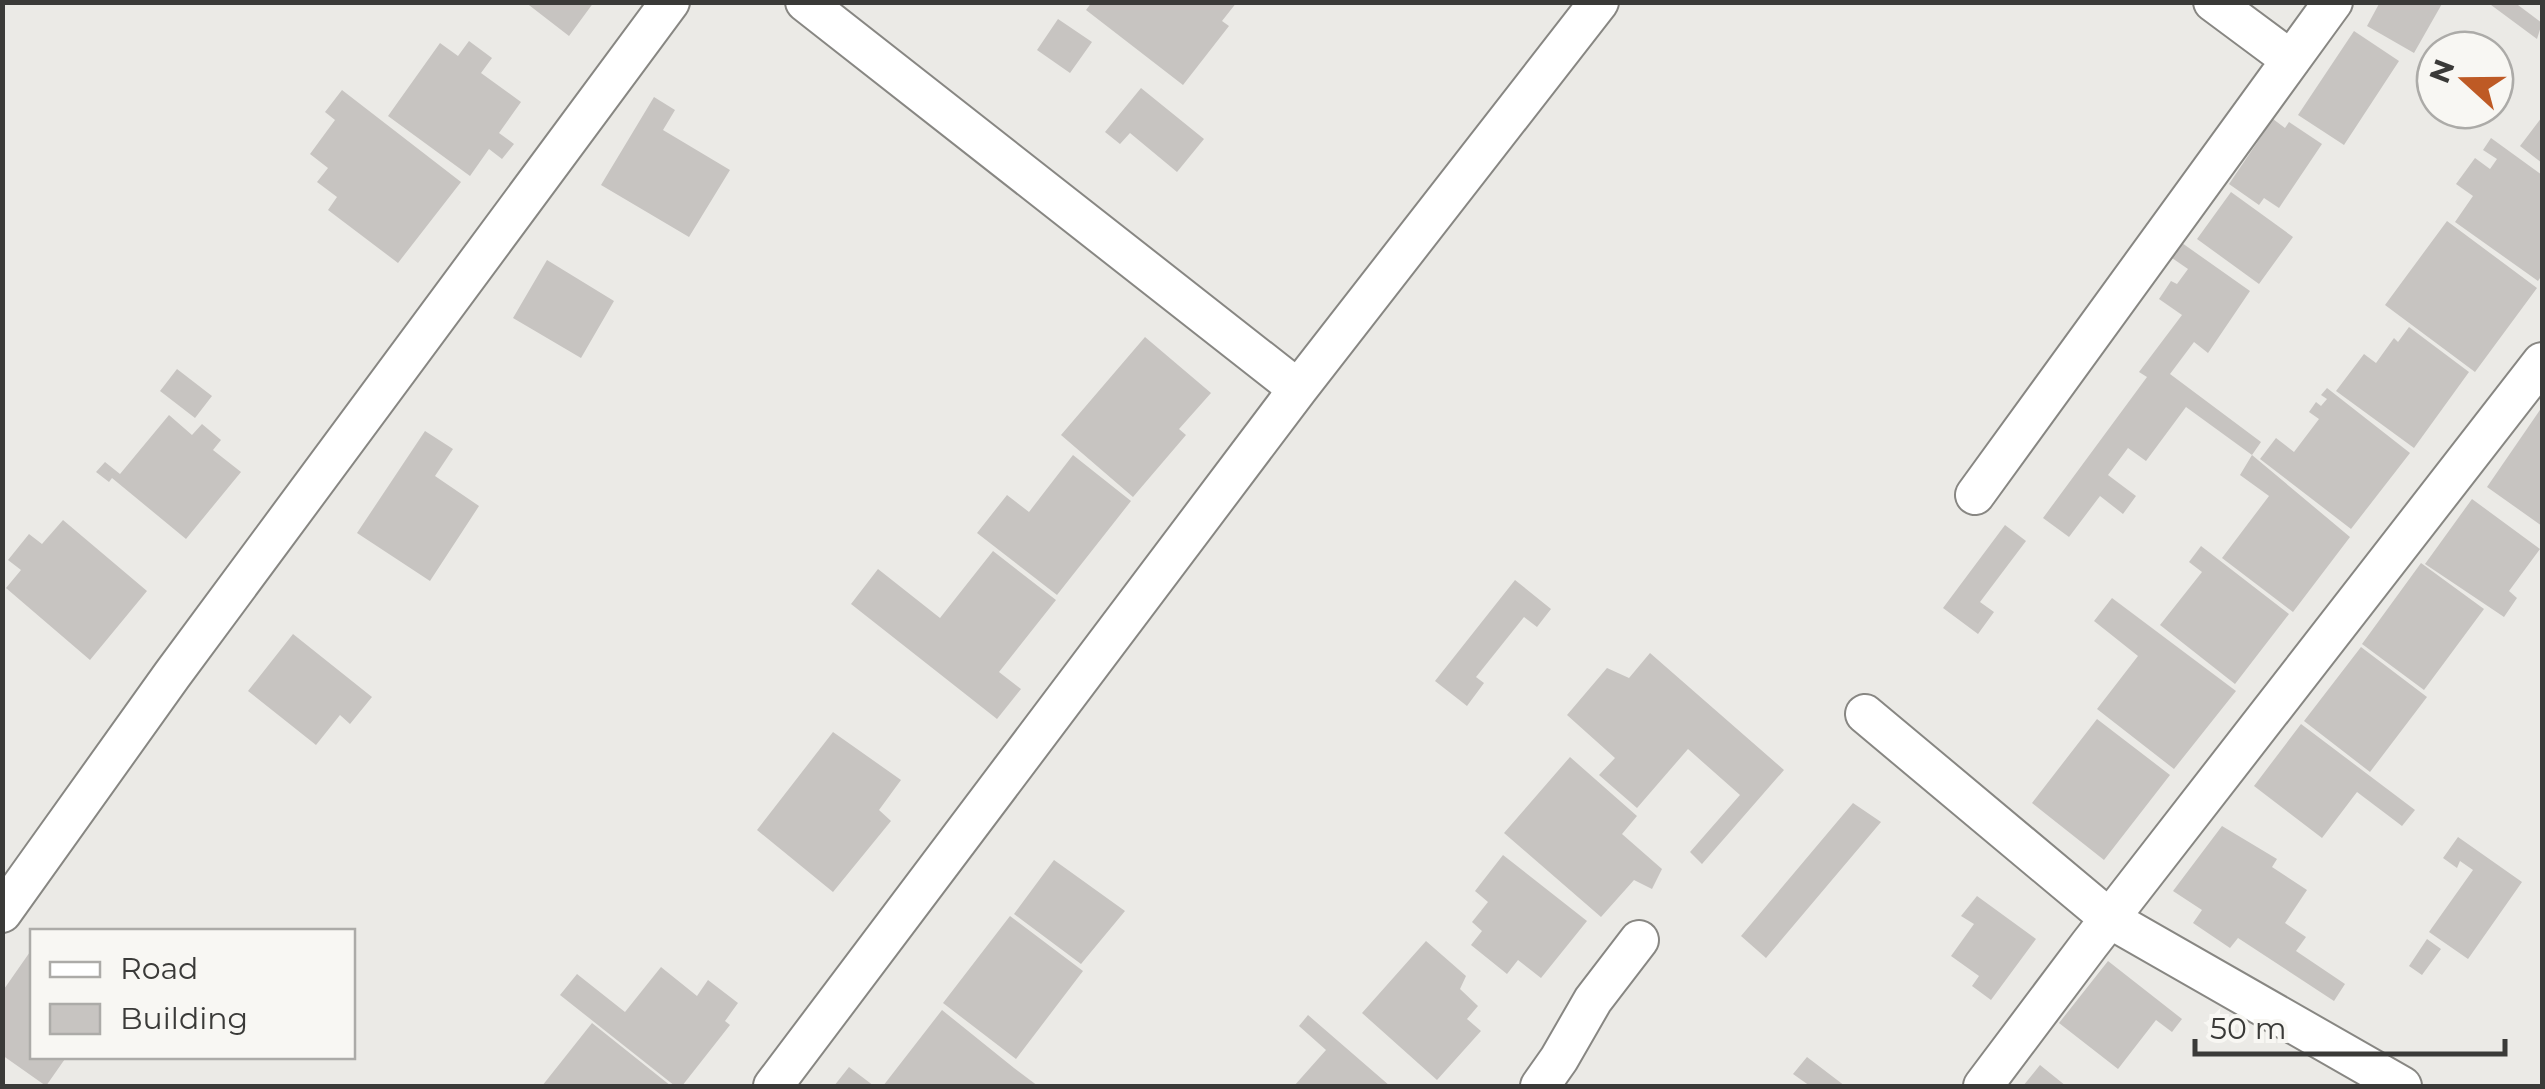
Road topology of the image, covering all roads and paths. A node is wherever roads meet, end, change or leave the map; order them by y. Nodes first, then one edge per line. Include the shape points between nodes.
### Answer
1 (670, 2) edge
2 (805, 2) edge
3 (1599, 2) edge
4 (2213, 2) edge
5 (2333, 2) edge
6 (2292, 60) junction
7 (2542, 362) edge
8 (1298, 389) junction
9 (1975, 495) dead end
10 (1865, 714) dead end
11 (2, 913) edge
12 (2110, 919) junction
13 (1639, 940) dead end
14 (773, 1086) edge
15 (1540, 1086) edge
16 (1983, 1086) edge
17 (2402, 1086) edge

1 - 11 street
2 - 8 street
3 - 8 street
4 - 6 street
5 - 6 street
6 - 9 street
7 - 12 street
8 - 14 street
10 - 12 street
12 - 16 street
12 - 17 street
13 - 15 street

